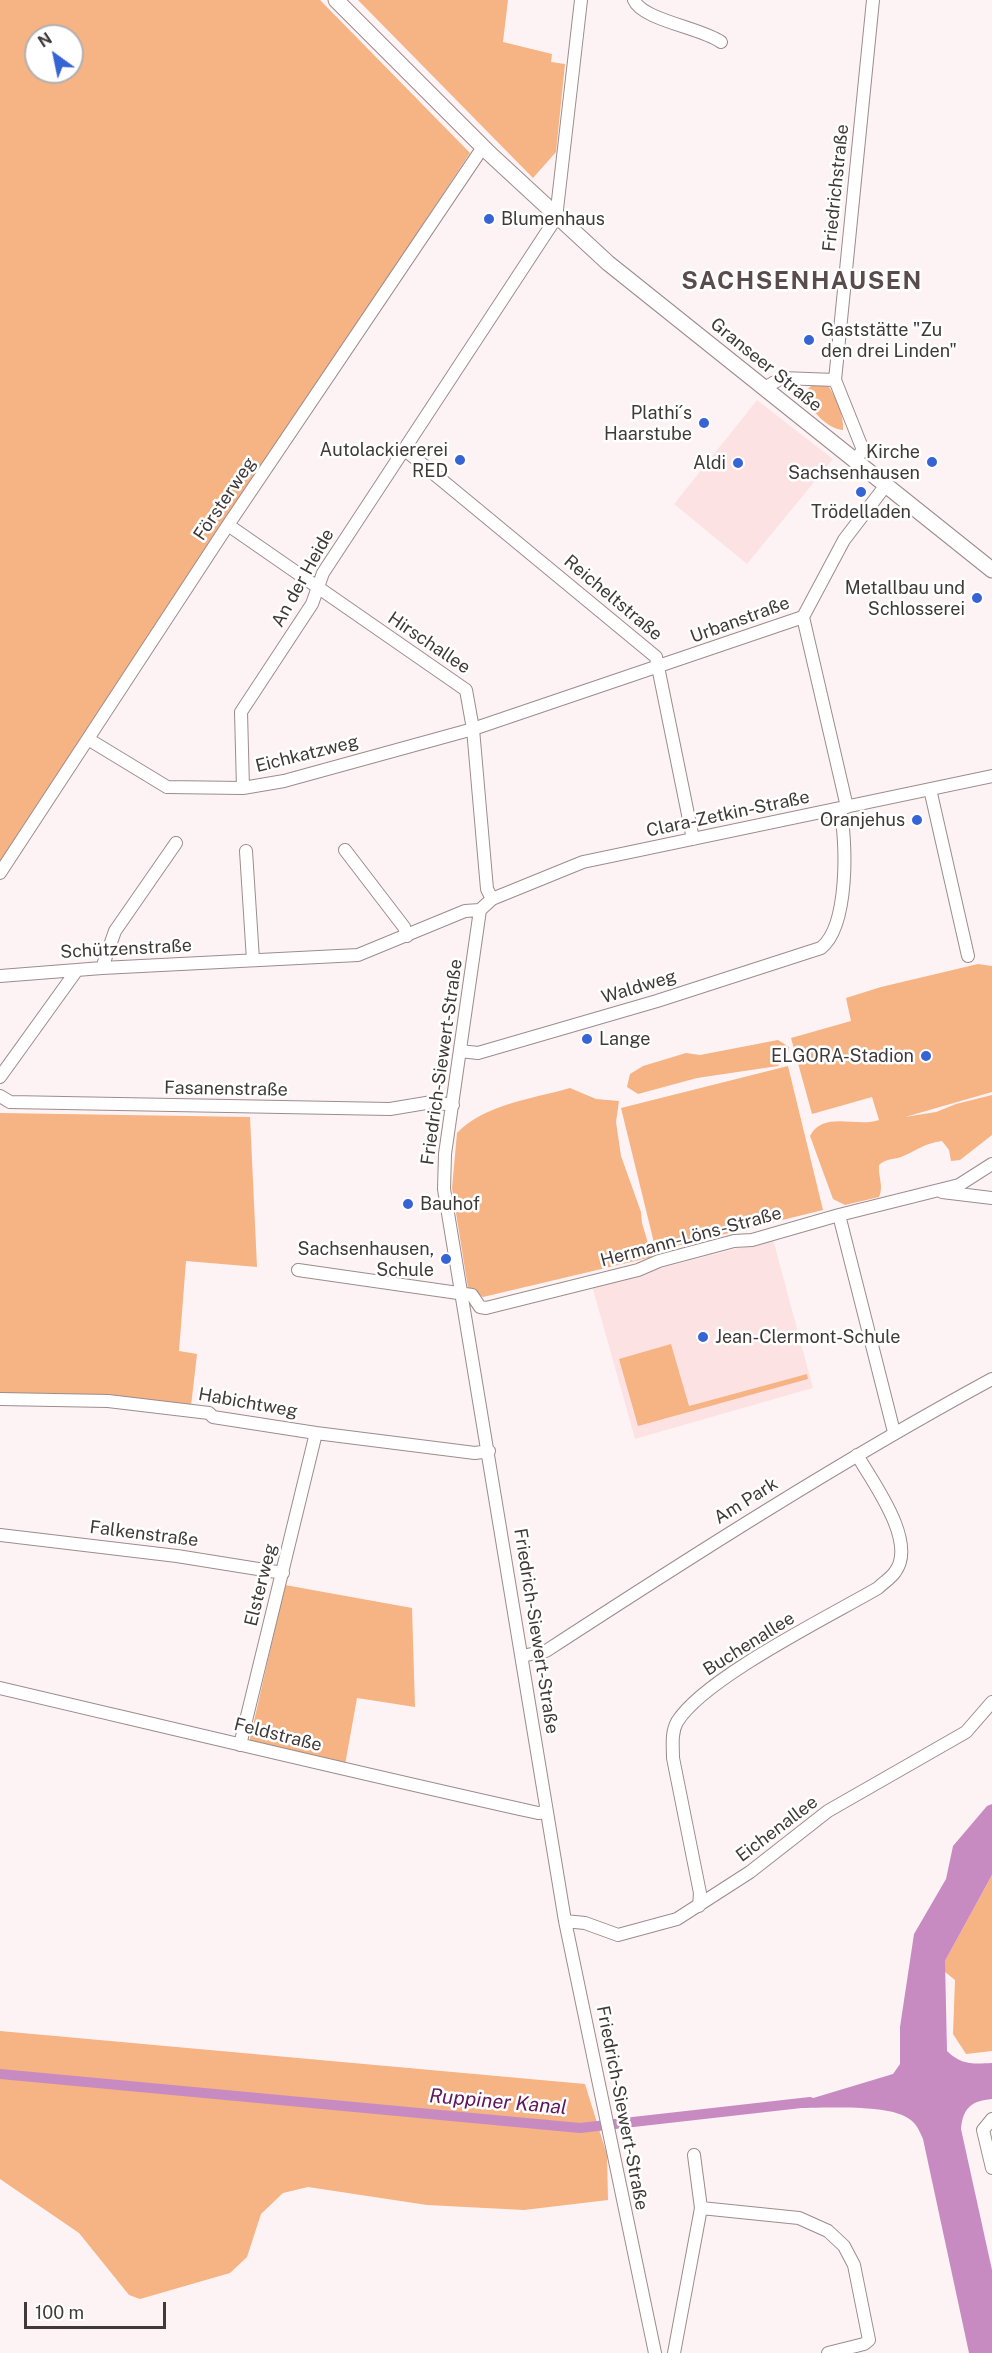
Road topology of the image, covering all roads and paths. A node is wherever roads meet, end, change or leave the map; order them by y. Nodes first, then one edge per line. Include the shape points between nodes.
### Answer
1 (336, 0) edge
2 (581, 0) edge
3 (634, 0) edge
4 (873, 0) edge
5 (721, 42) dead end
6 (483, 147) junction
7 (556, 218) junction
8 (835, 380) junction
9 (764, 388) junction
10 (404, 449) junction
11 (854, 461) junction
12 (886, 485) junction
13 (228, 525) junction
14 (992, 570) edge
15 (318, 588) junction
16 (803, 617) junction
17 (658, 668) junction
18 (473, 729) junction
19 (88, 739) junction
20 (992, 776) edge
21 (243, 788) junction
22 (930, 789) junction
23 (843, 808) junction
24 (693, 839) junction
25 (176, 843) dead end
26 (345, 850) dead end
27 (246, 851) dead end
28 (0, 873) edge
29 (492, 899) junction
30 (480, 910) junction
31 (407, 936) junction
32 (968, 956) dead end
33 (253, 960) junction
34 (102, 968) junction
35 (77, 970) junction
36 (0, 976) edge
37 (460, 1051) junction
38 (0, 1077) edge
39 (0, 1096) edge
40 (453, 1105) junction
41 (992, 1164) edge
42 (935, 1191) junction
43 (992, 1198) edge
44 (839, 1215) junction
45 (298, 1270) dead end
46 (461, 1293) junction
47 (992, 1379) edge
48 (0, 1399) edge
49 (894, 1432) junction
50 (316, 1433) junction
51 (489, 1451) junction
52 (857, 1455) junction
53 (0, 1535) edge
54 (283, 1573) junction
55 (522, 1656) junction
56 (0, 1688) edge
57 (992, 1702) edge
58 (240, 1745) junction
59 (547, 1812) junction
60 (699, 1906) junction
61 (565, 1921) junction
62 (992, 2119) edge
63 (694, 2155) dead end
64 (992, 2168) edge
65 (700, 2208) junction
66 (655, 2353) edge
67 (674, 2353) edge
68 (828, 2353) edge

1 - 6 main road, Granseer Straße
2 - 7 street
3 - 5 street via 638,7 657,17 712,35
4 - 8 street, Friedrichstraße
6 - 7 main road, Granseer Straße
6 - 13 street, Försterweg
7 - 9 main road, Granseer Straße
7 - 10 street, An der Heide
8 - 9 street via 782,378
8 - 11 street, Friedrichstraße via 863,450
9 - 11 main road, Granseer Straße
10 - 15 street, An der Heide via 323,573
10 - 17 street, Reicheltstraße via 656,657
11 - 12 main road, Granseer Straße
12 - 14 main road, Granseer Straße
12 - 16 street, Urbanstraße via 844,540
13 - 15 street, Hirschallee
13 - 19 street, Försterweg
15 - 18 street, Hirschallee via 466,690
15 - 21 street, An der Heide via 312,604 241,712
16 - 17 street, Urbanstraße
16 - 23 street
17 - 18 street, Urbanstraße
17 - 24 street, Reicheltstraße
18 - 21 street, Eichkatzweg via 284,781
18 - 29 street, Hirschallee
19 - 21 street, Eichkatzweg via 167,787
19 - 28 street, Försterweg
20 - 22 street, Clara-Zetkin-Straße
22 - 23 street, Clara-Zetkin-Straße
22 - 32 street
23 - 24 street, Clara-Zetkin-Straße
23 - 37 street, Waldweg via 837,924 825,944 815,951 478,1053
24 - 29 street, Clara-Zetkin-Straße via 583,861
25 - 34 street via 115,931
26 - 31 street
27 - 33 street
29 - 30 street, Clara-Zetkin-Straße
30 - 31 street, Schützenstraße via 465,911
30 - 37 street, Friedrich-Siewert-Straße
31 - 33 street, Schützenstraße via 358,955
33 - 34 street, Schützenstraße
34 - 35 street, Schützenstraße
35 - 36 street, Schützenstraße
35 - 38 street
37 - 40 street, Friedrich-Siewert-Straße
39 - 40 street, Fasanenstraße via 10,1102 171,1107 390,1109 432,1102
40 - 46 street, Friedrich-Siewert-Straße via 444,1189
41 - 42 street, Hermann-Löns-Straße via 959,1185
42 - 43 street, Hermann-Löns-Straße
42 - 44 street, Hermann-Löns-Straße
44 - 46 street, Hermann-Löns-Straße via 507,1304 486,1308 472,1295
44 - 49 street
45 - 46 street
46 - 51 street, Friedrich-Siewert-Straße
47 - 49 street, Am Park
48 - 50 street, Habichtweg via 108,1401 209,1413 213,1417
49 - 52 street, Am Park
50 - 51 street, Habichtweg via 475,1453
50 - 54 street, Elsterweg
51 - 55 street, Friedrich-Siewert-Straße
52 - 55 street, Am Park via 546,1651
52 - 60 street, Buchenallee via 900,1535 902,1553 896,1571 878,1588 736,1671 693,1702 676,1723 672,1735 674,1758 700,1893
53 - 54 street, Falkenstraße
54 - 58 street, Elsterweg
55 - 59 street, Friedrich-Siewert-Straße
56 - 58 street, Feldstraße
57 - 60 street, Eichenallee via 966,1732 828,1811
58 - 59 street, Feldstraße
59 - 61 street, Friedrich-Siewert-Straße
60 - 61 street, Eichenallee via 657,1926 618,1935 585,1923
61 - 66 street, Friedrich-Siewert-Straße
62 - 64 street via 983,2130
63 - 65 street
65 - 67 street
65 - 68 street via 799,2218 828,2230 844,2246 854,2265 869,2340

